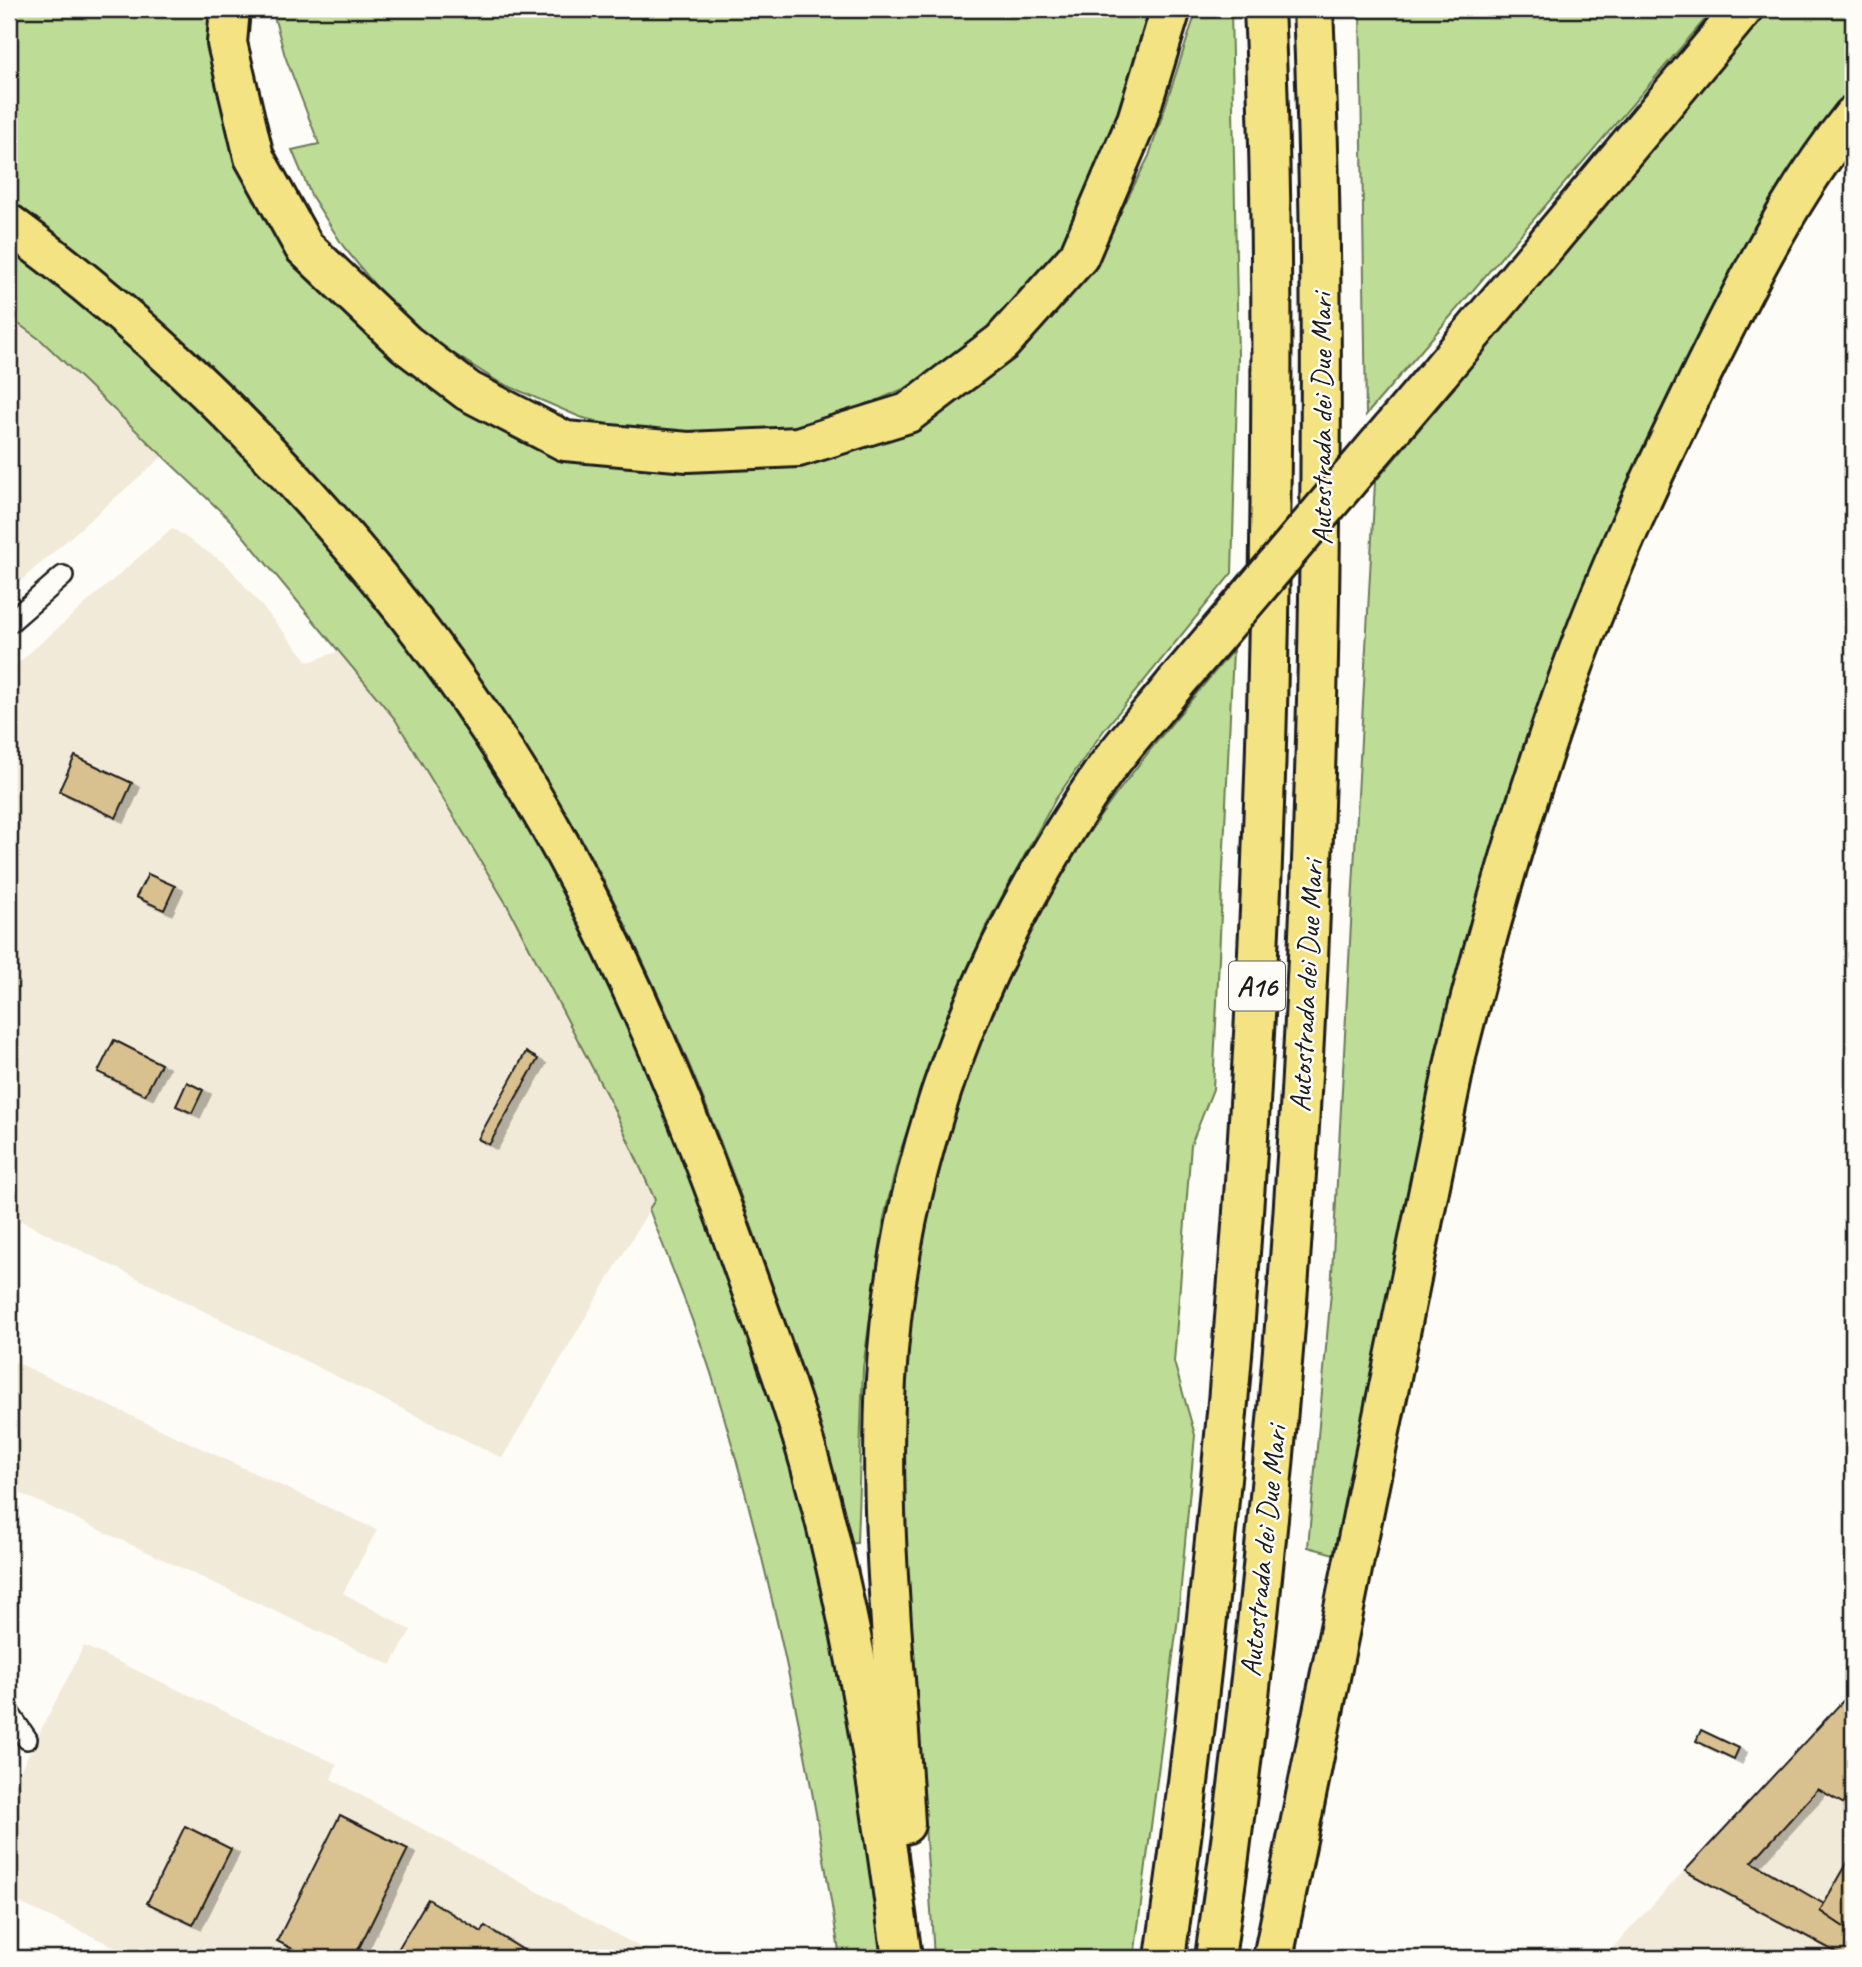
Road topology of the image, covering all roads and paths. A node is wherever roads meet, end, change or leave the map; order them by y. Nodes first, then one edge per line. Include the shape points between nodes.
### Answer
1 (230, 9) edge
2 (1171, 9) edge
3 (1264, 9) edge
4 (1315, 9) edge
5 (1743, 9) edge
6 (1853, 116) edge
7 (9, 224) edge
8 (63, 576) dead end
9 (9, 624) edge
10 (9, 1713) edge
11 (27, 1739) dead end
12 (902, 1958) edge
13 (913, 1958) edge
14 (1164, 1958) edge
15 (1215, 1958) edge
16 (1273, 1958) edge

1 - 2 highway via 227,43 254,158 304,247 406,344 468,391 565,441 688,453 798,447 908,414 1002,342 1079,256 1137,120
3 - 14 highway, Autostrada dei Due Mari / A16 via 1271,256 1270,524 1266,788 1254,1050 1237,1312 1214,1546
4 - 15 highway, Autostrada dei Due Mari / A16 via 1321,506 1304,1053 1288,1315
5 - 13 highway, bridge via 1104,772 1046,860 973,1003 945,1073 906,1218 886,1380 887,1564
6 - 16 highway via 1789,211 1670,438 1572,669 1522,814 1457,1052
7 - 12 highway via 65,265 168,356 270,455 355,550 439,657 578,877 636,995 699,1143 810,1461 873,1763
8 - 9 lane
10 - 11 lane

